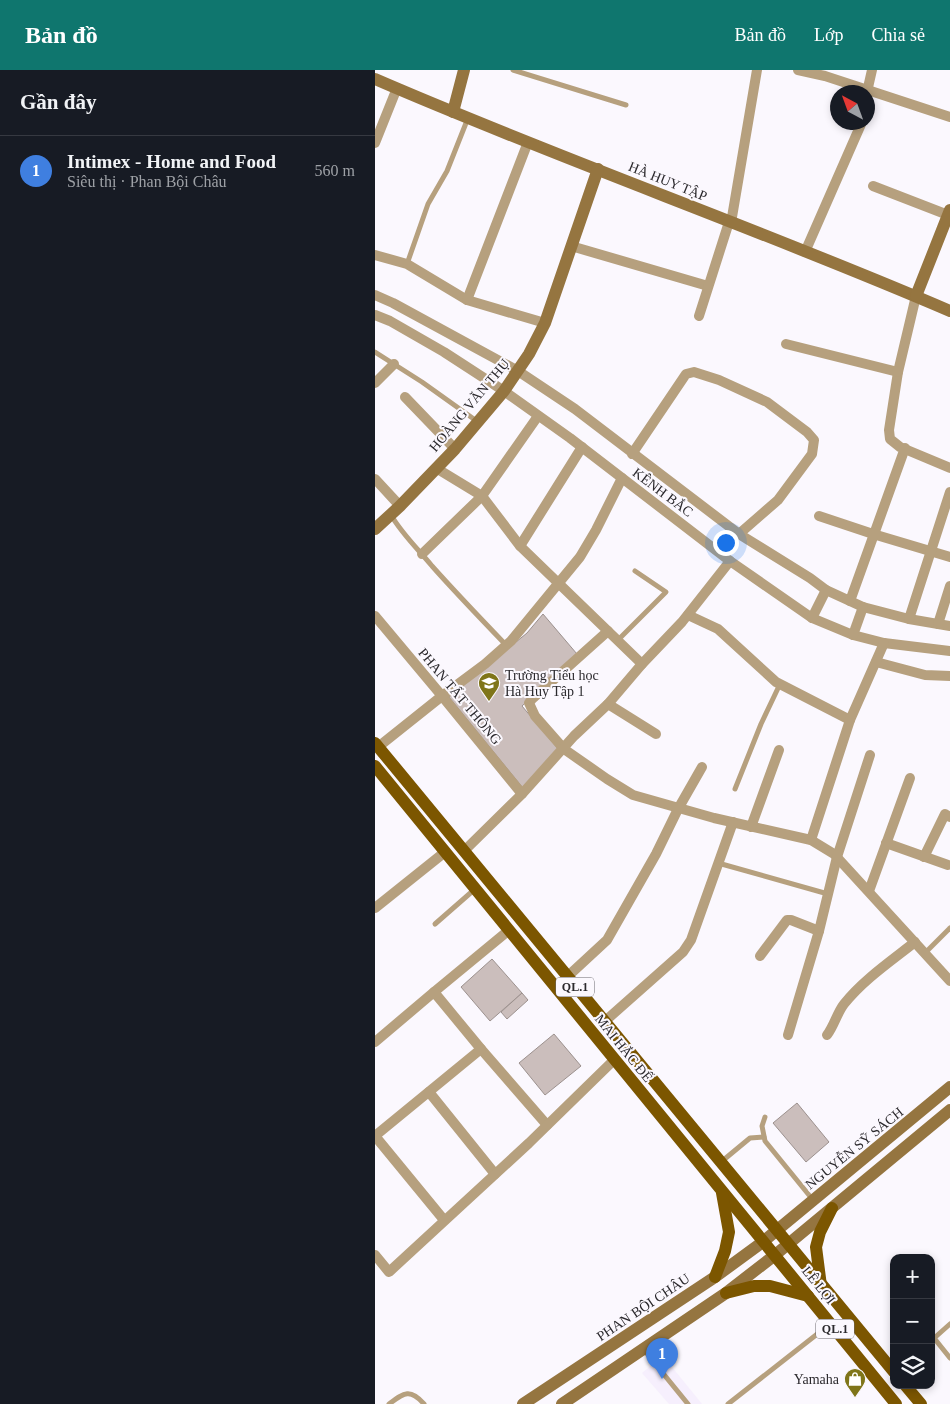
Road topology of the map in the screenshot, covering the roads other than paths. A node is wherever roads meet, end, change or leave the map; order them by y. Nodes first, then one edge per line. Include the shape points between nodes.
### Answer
1 (464, 70) edge
2 (513, 70) edge
3 (757, 70) edge
4 (797, 70) edge
5 (872, 70) edge
6 (826, 73) edge
7 (375, 79) edge
8 (853, 85) edge
9 (868, 85) edge
10 (397, 88) junction
11 (875, 94) edge
12 (626, 105) dead end
13 (453, 112) junction
14 (950, 117) edge
15 (468, 118) junction
16 (858, 130) edge
17 (528, 142) junction
18 (375, 143) edge
19 (598, 169) junction
20 (873, 186) dead end
21 (949, 213) edge
22 (730, 222) junction
23 (571, 246) junction
24 (805, 252) junction
25 (375, 255) edge
26 (407, 264) junction
27 (708, 286) junction
28 (375, 295) edge
29 (916, 296) junction
30 (467, 300) junction
31 (950, 311) edge
32 (375, 315) edge
33 (699, 316) dead end
34 (545, 323) junction
35 (786, 344) dead end
36 (375, 352) edge
37 (394, 364) junction
38 (518, 371) junction
39 (898, 372) junction
40 (375, 382) edge
41 (504, 391) junction
42 (405, 397) dead end
43 (538, 416) junction
44 (478, 422) junction
45 (582, 448) junction
46 (905, 448) junction
47 (455, 449) junction
48 (632, 454) junction
49 (436, 468) junction
50 (950, 468) edge
51 (622, 478) junction
52 (375, 479) edge
53 (950, 492) edge
54 (482, 496) junction
55 (400, 506) junction
56 (391, 515) junction
57 (819, 516) dead end
58 (375, 529) edge
59 (739, 534) junction
60 (873, 534) junction
61 (520, 546) junction
62 (930, 552) junction
63 (422, 554) junction
64 (950, 557) edge
65 (730, 561) junction
66 (635, 571) dead end
67 (559, 583) junction
68 (950, 586) edge
69 (826, 590) junction
70 (850, 601) junction
71 (863, 607) junction
72 (688, 615) junction
73 (375, 616) edge
74 (812, 618) junction
75 (909, 619) junction
76 (938, 624) junction
77 (950, 626) edge
78 (608, 631) junction
79 (853, 635) junction
80 (618, 641) junction
81 (884, 643) junction
82 (507, 645) junction
83 (950, 651) edge
84 (876, 662) junction
85 (642, 664) junction
86 (950, 676) edge
87 (780, 684) junction
88 (443, 696) junction
89 (608, 704) junction
90 (850, 720) junction
91 (656, 734) dead end
92 (377, 745) edge
93 (564, 749) junction
94 (779, 750) dead end
95 (870, 755) dead end
96 (702, 767) dead end
97 (377, 772) edge
98 (910, 778) dead end
99 (735, 789) dead end
100 (522, 794) junction
101 (678, 808) junction
102 (950, 817) edge
103 (733, 822) junction
104 (751, 826) junction
105 (811, 840) junction
106 (887, 843) junction
107 (464, 851) junction
108 (445, 852) junction
109 (924, 856) junction
110 (837, 857) junction
111 (718, 863) junction
112 (948, 865) dead end
113 (475, 889) junction
114 (869, 892) junction
115 (828, 894) junction
116 (375, 908) edge
117 (435, 924) dead end
118 (950, 928) edge
119 (509, 930) junction
120 (819, 932) junction
121 (915, 942) junction
122 (924, 953) junction
123 (760, 956) dead end
124 (567, 978) junction
125 (950, 982) edge
126 (434, 992) junction
127 (604, 1022) junction
128 (788, 1035) dead end
129 (827, 1035) dead end
130 (375, 1042) edge
131 (481, 1049) junction
132 (614, 1060) junction
133 (950, 1087) edge
134 (429, 1092) junction
135 (950, 1111) edge
136 (765, 1117) dead end
137 (547, 1126) junction
138 (375, 1136) edge
139 (764, 1137) junction
140 (889, 1139) junction
141 (899, 1153) junction
142 (720, 1163) junction
143 (495, 1174) junction
144 (721, 1190) junction
145 (813, 1201) junction
146 (832, 1208) junction
147 (444, 1220) junction
148 (776, 1231) junction
149 (764, 1241) junction
150 (787, 1244) junction
151 (375, 1255) edge
152 (775, 1255) junction
153 (715, 1277) junction
154 (821, 1286) junction
155 (726, 1293) junction
156 (808, 1296) junction
157 (831, 1324) junction
158 (950, 1324) edge
159 (631, 1332) junction
160 (935, 1336) edge
161 (935, 1342) edge
162 (643, 1349) junction
163 (950, 1358) edge
164 (890, 1367) edge
165 (551, 1385) junction
166 (908, 1389) edge
167 (564, 1403) edge
168 (389, 1404) edge
169 (424, 1404) edge
170 (523, 1404) edge
171 (688, 1404) edge
172 (728, 1404) edge
173 (896, 1404) edge
174 (921, 1404) edge

1 - 13 main road
2 - 12 lane
3 - 22 street
4 - 6 street
5 - 9 street
6 - 8 street
7 - 10 main road, HÀ HUY TẬP
10 - 13 main road, HÀ HUY TẬP
10 - 18 street
11 - 14 street
13 - 15 main road, HÀ HUY TẬP
15 - 17 main road, HÀ HUY TẬP
15 - 26 lane via 447,171 428,204
16 - 24 street
17 - 19 main road, HÀ HUY TẬP
17 - 30 street
19 - 22 main road, HÀ HUY TẬP
19 - 23 main road, HOÀNG VĂN THỤ
20 - 21 street
21 - 29 main road
22 - 24 main road, HÀ HUY TẬP
22 - 27 street
23 - 27 street
23 - 34 main road, HOÀNG VĂN THỤ
24 - 29 main road, HÀ HUY TẬP
25 - 26 street
26 - 30 street
27 - 33 street
28 - 38 street, KÊNH BẮC
29 - 31 main road, HÀ HUY TẬP
29 - 39 street
30 - 34 street
32 - 41 street, KÊNH BẮC via 444,352
34 - 38 main road, HOÀNG VĂN THỤ
35 - 39 street
36 - 37 lane
37 - 40 street
37 - 44 lane
38 - 41 main road, HOÀNG VĂN THỤ
38 - 48 street, KÊNH BẮC via 575,409
39 - 46 street via 889,430 890,439
41 - 43 street, KÊNH BẮC
41 - 44 main road, HOÀNG VĂN THỤ
42 - 47 street
43 - 45 street, KÊNH BẮC
43 - 54 street
44 - 47 main road, HOÀNG VĂN THỤ
45 - 51 street, KÊNH BẮC
45 - 61 street
46 - 50 street
46 - 60 street
47 - 49 main road, HOÀNG VĂN THỤ
48 - 59 street, KÊNH BẮC
48 - 59 street via 686,374 694,372 719,380 767,402 807,432 814,440 813,454 778,500
49 - 54 street
49 - 55 main road, HOÀNG VĂN THỤ
51 - 65 street, KÊNH BẮC
51 - 67 street via 580,557
52 - 55 street
53 - 62 street
54 - 61 street
54 - 63 street
55 - 56 main road, HOÀNG VĂN THỤ
56 - 58 main road, HOÀNG VĂN THỤ
56 - 63 lane
57 - 60 street
59 - 69 street, KÊNH BẮC
60 - 62 street
60 - 70 street
61 - 67 street
62 - 64 street
62 - 75 street
63 - 82 lane
65 - 72 street
65 - 74 street, KÊNH BẮC
66 - 80 lane via 667,592
67 - 78 street
67 - 82 street
68 - 76 street
69 - 70 street, KÊNH BẮC
69 - 74 street
70 - 71 street, KÊNH BẮC
71 - 75 street, KÊNH BẮC
71 - 79 street
72 - 85 street
72 - 87 street via 718,629
73 - 88 street, PHAN TẤT THÔNG
74 - 79 street, KÊNH BẮC
75 - 76 street, KÊNH BẮC
76 - 77 street, KÊNH BẮC
78 - 80 street
78 - 93 street via 529,703 535,716
79 - 81 street, KÊNH BẮC
80 - 85 street
81 - 83 street, KÊNH BẮC
81 - 84 street
82 - 88 street
84 - 86 street via 925,675
84 - 90 street
85 - 89 street
87 - 90 street
87 - 99 lane
88 - 92 street
88 - 100 street, PHAN TẤT THÔNG
89 - 91 street
89 - 93 street
90 - 105 street
92 - 107 main road, MAI HẮC ĐẾ / QL.1
93 - 100 street
93 - 101 street via 633,795
94 - 104 street
95 - 110 street
96 - 101 street
97 - 108 main road, MAI HẮC ĐẾ / QL.1
98 - 106 street
100 - 107 street
101 - 103 street
101 - 124 street via 607,940
102 - 109 street via 945,814
103 - 104 street
103 - 111 street
104 - 105 street
105 - 110 street
106 - 109 street
106 - 114 street
107 - 124 main road, MAI HẮC ĐẾ / QL.1
108 - 113 main road, MAI HẮC ĐẾ / QL.1
108 - 116 street
109 - 112 street
110 - 114 street
110 - 115 street
111 - 115 lane
111 - 127 street via 691,940 683,952
113 - 117 lane
113 - 119 main road, MAI HẮC ĐẾ / QL.1
114 - 121 street
115 - 120 street
118 - 122 lane
119 - 126 street
119 - 132 main road, MAI HẮC ĐẾ / QL.1
120 - 123 street via 787,920
120 - 128 street
121 - 122 street
121 - 129 street via 843,1005
122 - 125 street
124 - 127 main road, MAI HẮC ĐẾ / QL.1
126 - 130 street
126 - 131 street
127 - 142 main road, MAI HẮC ĐẾ / QL.1
131 - 134 street
131 - 137 street
132 - 137 street
132 - 144 main road, MAI HẮC ĐẾ / QL.1
133 - 140 main road, NGUYỄN SỸ SÁCH
134 - 138 street
134 - 143 street
135 - 141 main road
136 - 139 lane via 762,1126
137 - 143 street
138 - 147 street
139 - 142 lane via 750,1138
139 - 145 lane
140 - 141 main road
140 - 145 main road, NGUYỄN SỸ SÁCH
141 - 146 main road
142 - 148 main road, MAI HẮC ĐẾ / QL.1
143 - 147 street
144 - 149 main road, MAI HẮC ĐẾ / QL.1
144 - 153 main road via 729,1232
145 - 148 main road, NGUYỄN SỸ SÁCH
146 - 150 main road
146 - 154 main road via 816,1247
147 - 151 street via 389,1272
148 - 149 main road, PHAN BỘI CHÂU
148 - 150 main road, LÊ LỢI / QL.1
149 - 152 main road, MAI HẮC ĐẾ / QL.1
149 - 153 main road, PHAN BỘI CHÂU
150 - 152 main road
150 - 154 main road, LÊ LỢI / QL.1
152 - 155 main road
152 - 156 main road, LÊ LỢI / QL.1
153 - 159 main road, PHAN BỘI CHÂU
154 - 164 main road, LÊ LỢI / QL.1
155 - 156 main road via 754,1286 770,1286
155 - 162 main road
156 - 157 main road, LÊ LỢI / QL.1
157 - 172 lane
157 - 173 main road, LÊ LỢI / QL.1
158 - 160 lane
159 - 162 main road
159 - 165 main road, PHAN BỘI CHÂU
161 - 163 lane
162 - 167 main road
162 - 171 lane
165 - 167 main road
165 - 170 main road, PHAN BỘI CHÂU
166 - 174 main road
168 - 169 lane via 407,1394 415,1395

